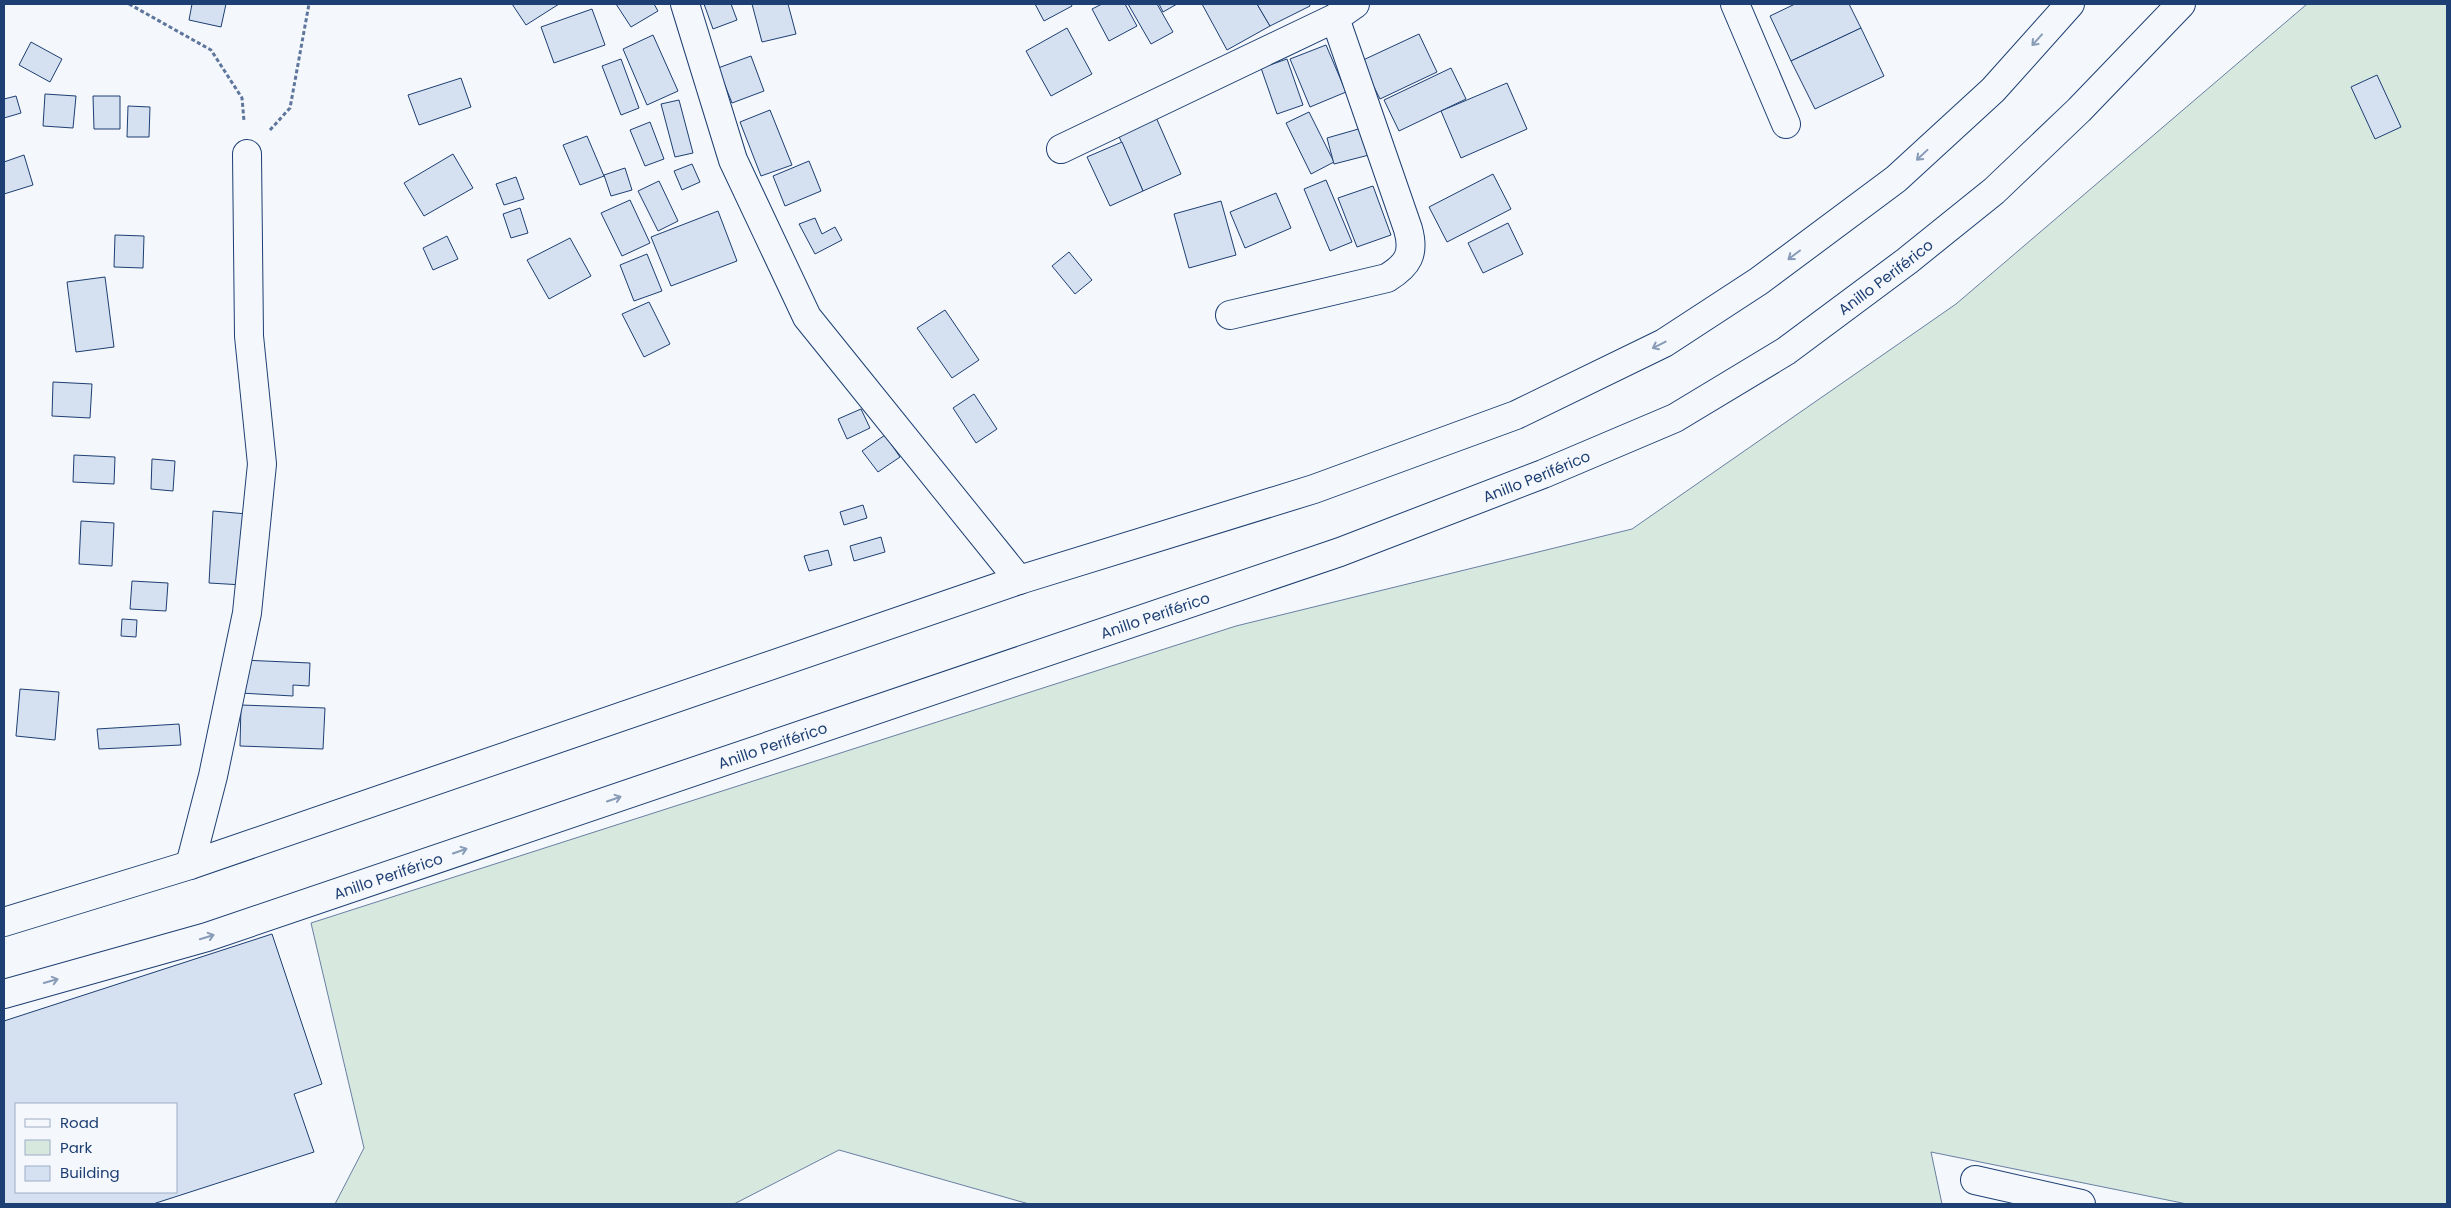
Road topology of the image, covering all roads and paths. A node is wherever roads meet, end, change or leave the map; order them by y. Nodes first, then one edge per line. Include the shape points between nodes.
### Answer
1 (129, 4) edge
2 (309, 4) edge
3 (685, 4) edge
4 (1734, 4) edge
5 (2070, 4) edge
6 (2181, 4) edge
7 (1345, 11) edge
8 (1786, 124) dead end
9 (1061, 149) dead end
10 (247, 154) junction
11 (1230, 314) dead end
12 (1019, 580) junction
13 (190, 865) junction
14 (4, 922) edge
15 (4, 994) edge
16 (1975, 1180) dead end
17 (2081, 1204) edge

1 - 10 path via 211,50 242,98
2 - 10 path via 290,108
3 - 12 main road via 733,160 807,317
4 - 8 main road
5 -> 12 main road via 1993,90 1896,179 1759,281 1664,343 1516,415 1314,489
15 -> 6 main road, Anillo Periférico via 207,937 1330,555 1543,474 1675,418 1786,351 1994,191 2079,110
7 - 9 main road
7 - 11 main road via 1412,243 1409,257 1402,269 1387,278
10 - 13 main road via 249,336 262,464 247,613 213,776
12 - 13 main road
13 - 14 main road
16 - 17 main road

